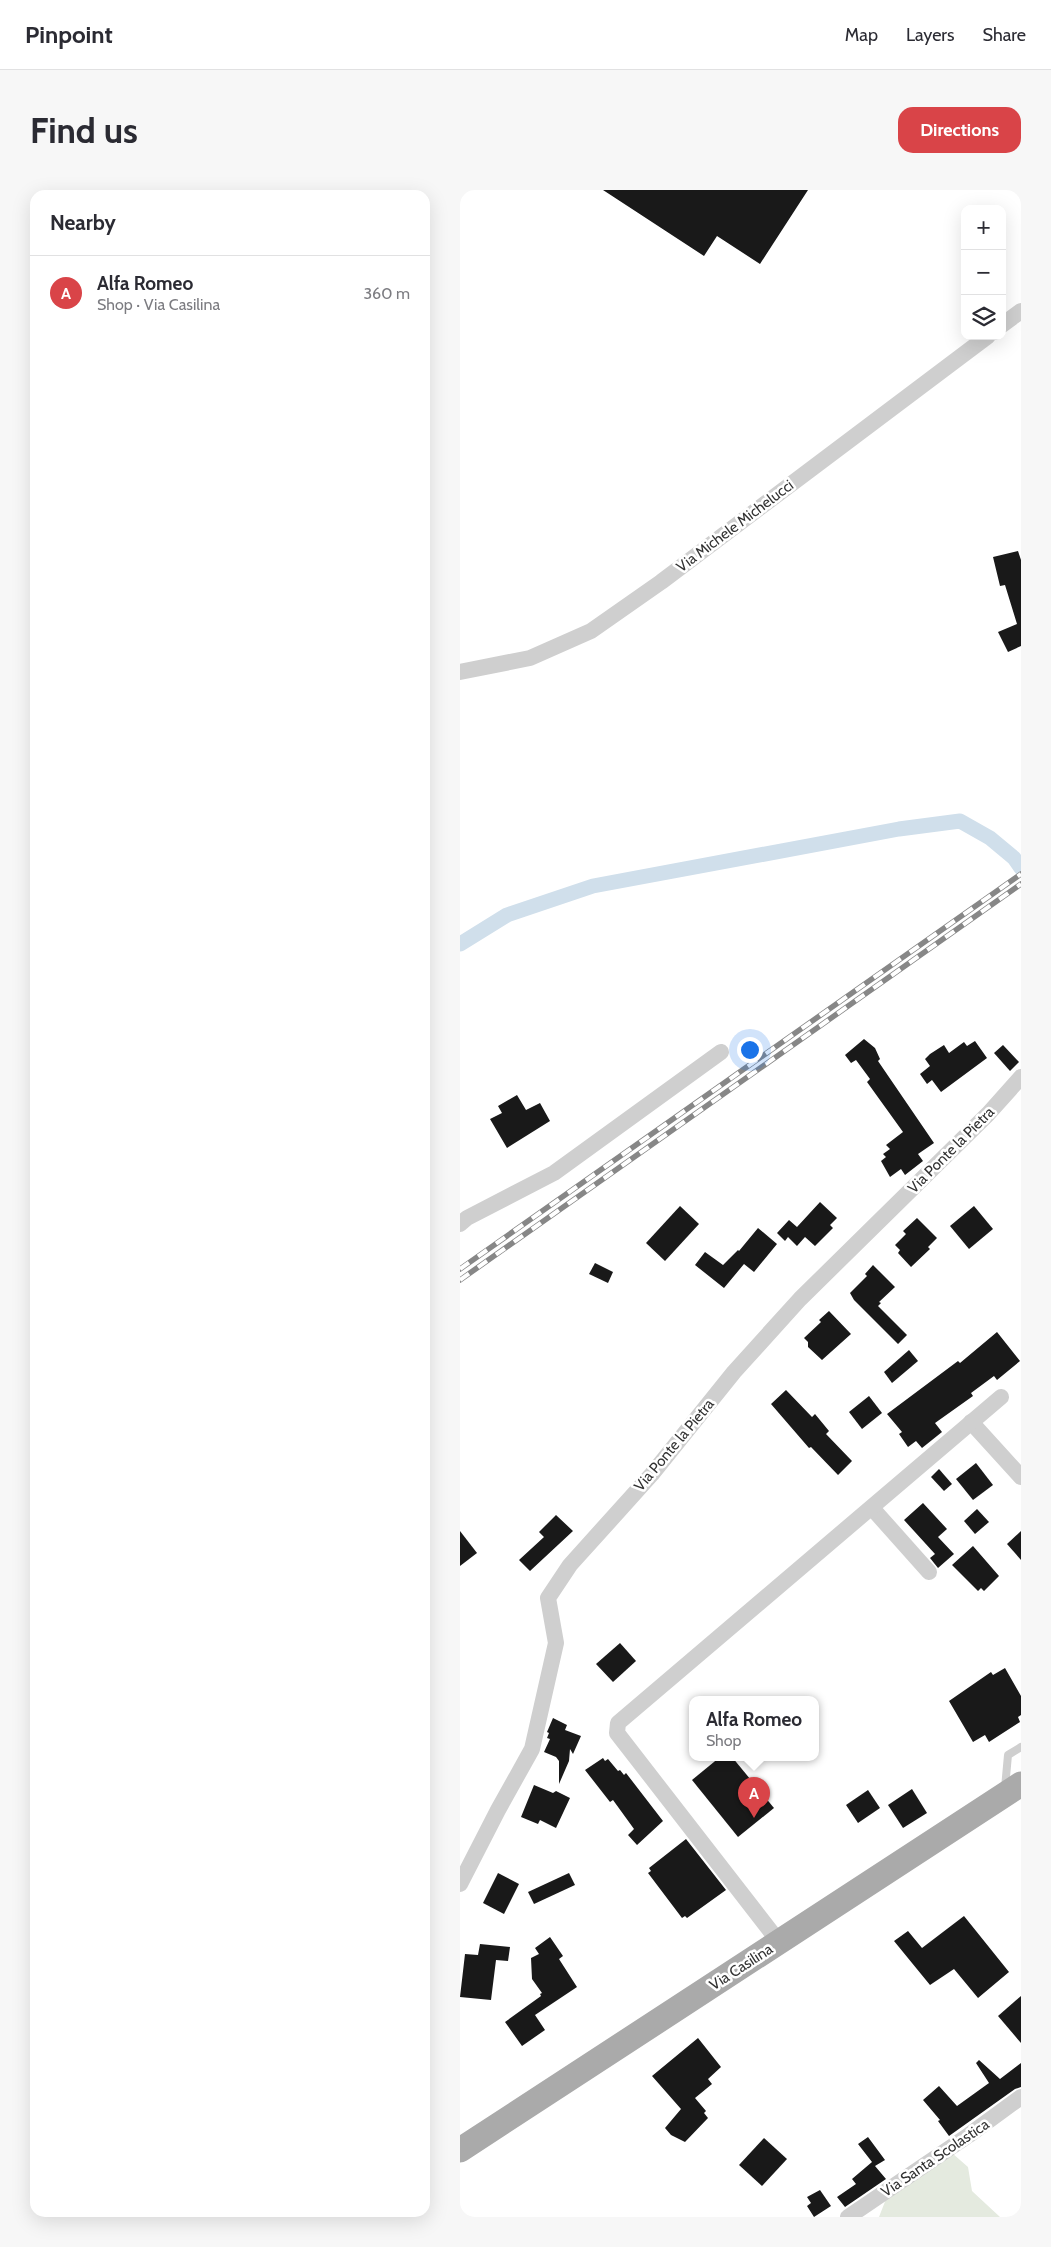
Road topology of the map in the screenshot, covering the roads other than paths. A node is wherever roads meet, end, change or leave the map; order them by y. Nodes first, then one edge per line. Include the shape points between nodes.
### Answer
1 (1021, 311) edge
2 (1006, 323) edge
3 (983, 340) edge
4 (460, 672) edge
5 (721, 1052) dead end
6 (1021, 1077) edge
7 (460, 1224) edge
8 (1001, 1397) dead end
9 (971, 1422) junction
10 (1021, 1477) edge
11 (872, 1508) junction
12 (928, 1572) dead end
13 (1021, 1747) edge
14 (1013, 1789) edge
15 (460, 1884) edge
16 (779, 1942) junction
17 (1021, 2097) edge
18 (460, 2150) edge
19 (848, 2217) edge

1 - 2 street
3 - 4 street, Via Michele Michelucci via 591,631 530,658
5 - 7 street via 554,1173
6 - 15 street, Via Ponte la Pietra via 988,1114 800,1299 734,1372 652,1474 570,1565 548,1598 556,1643 532,1749
8 - 9 street
9 - 10 street
9 - 11 street
11 - 12 street
11 - 16 street via 618,1723 617,1733
13 - 14 lane via 1008,1755
14 - 16 main road, Via Casilina
16 - 18 main road, Via Casilina
17 - 19 street, Via Santa Scolastica

